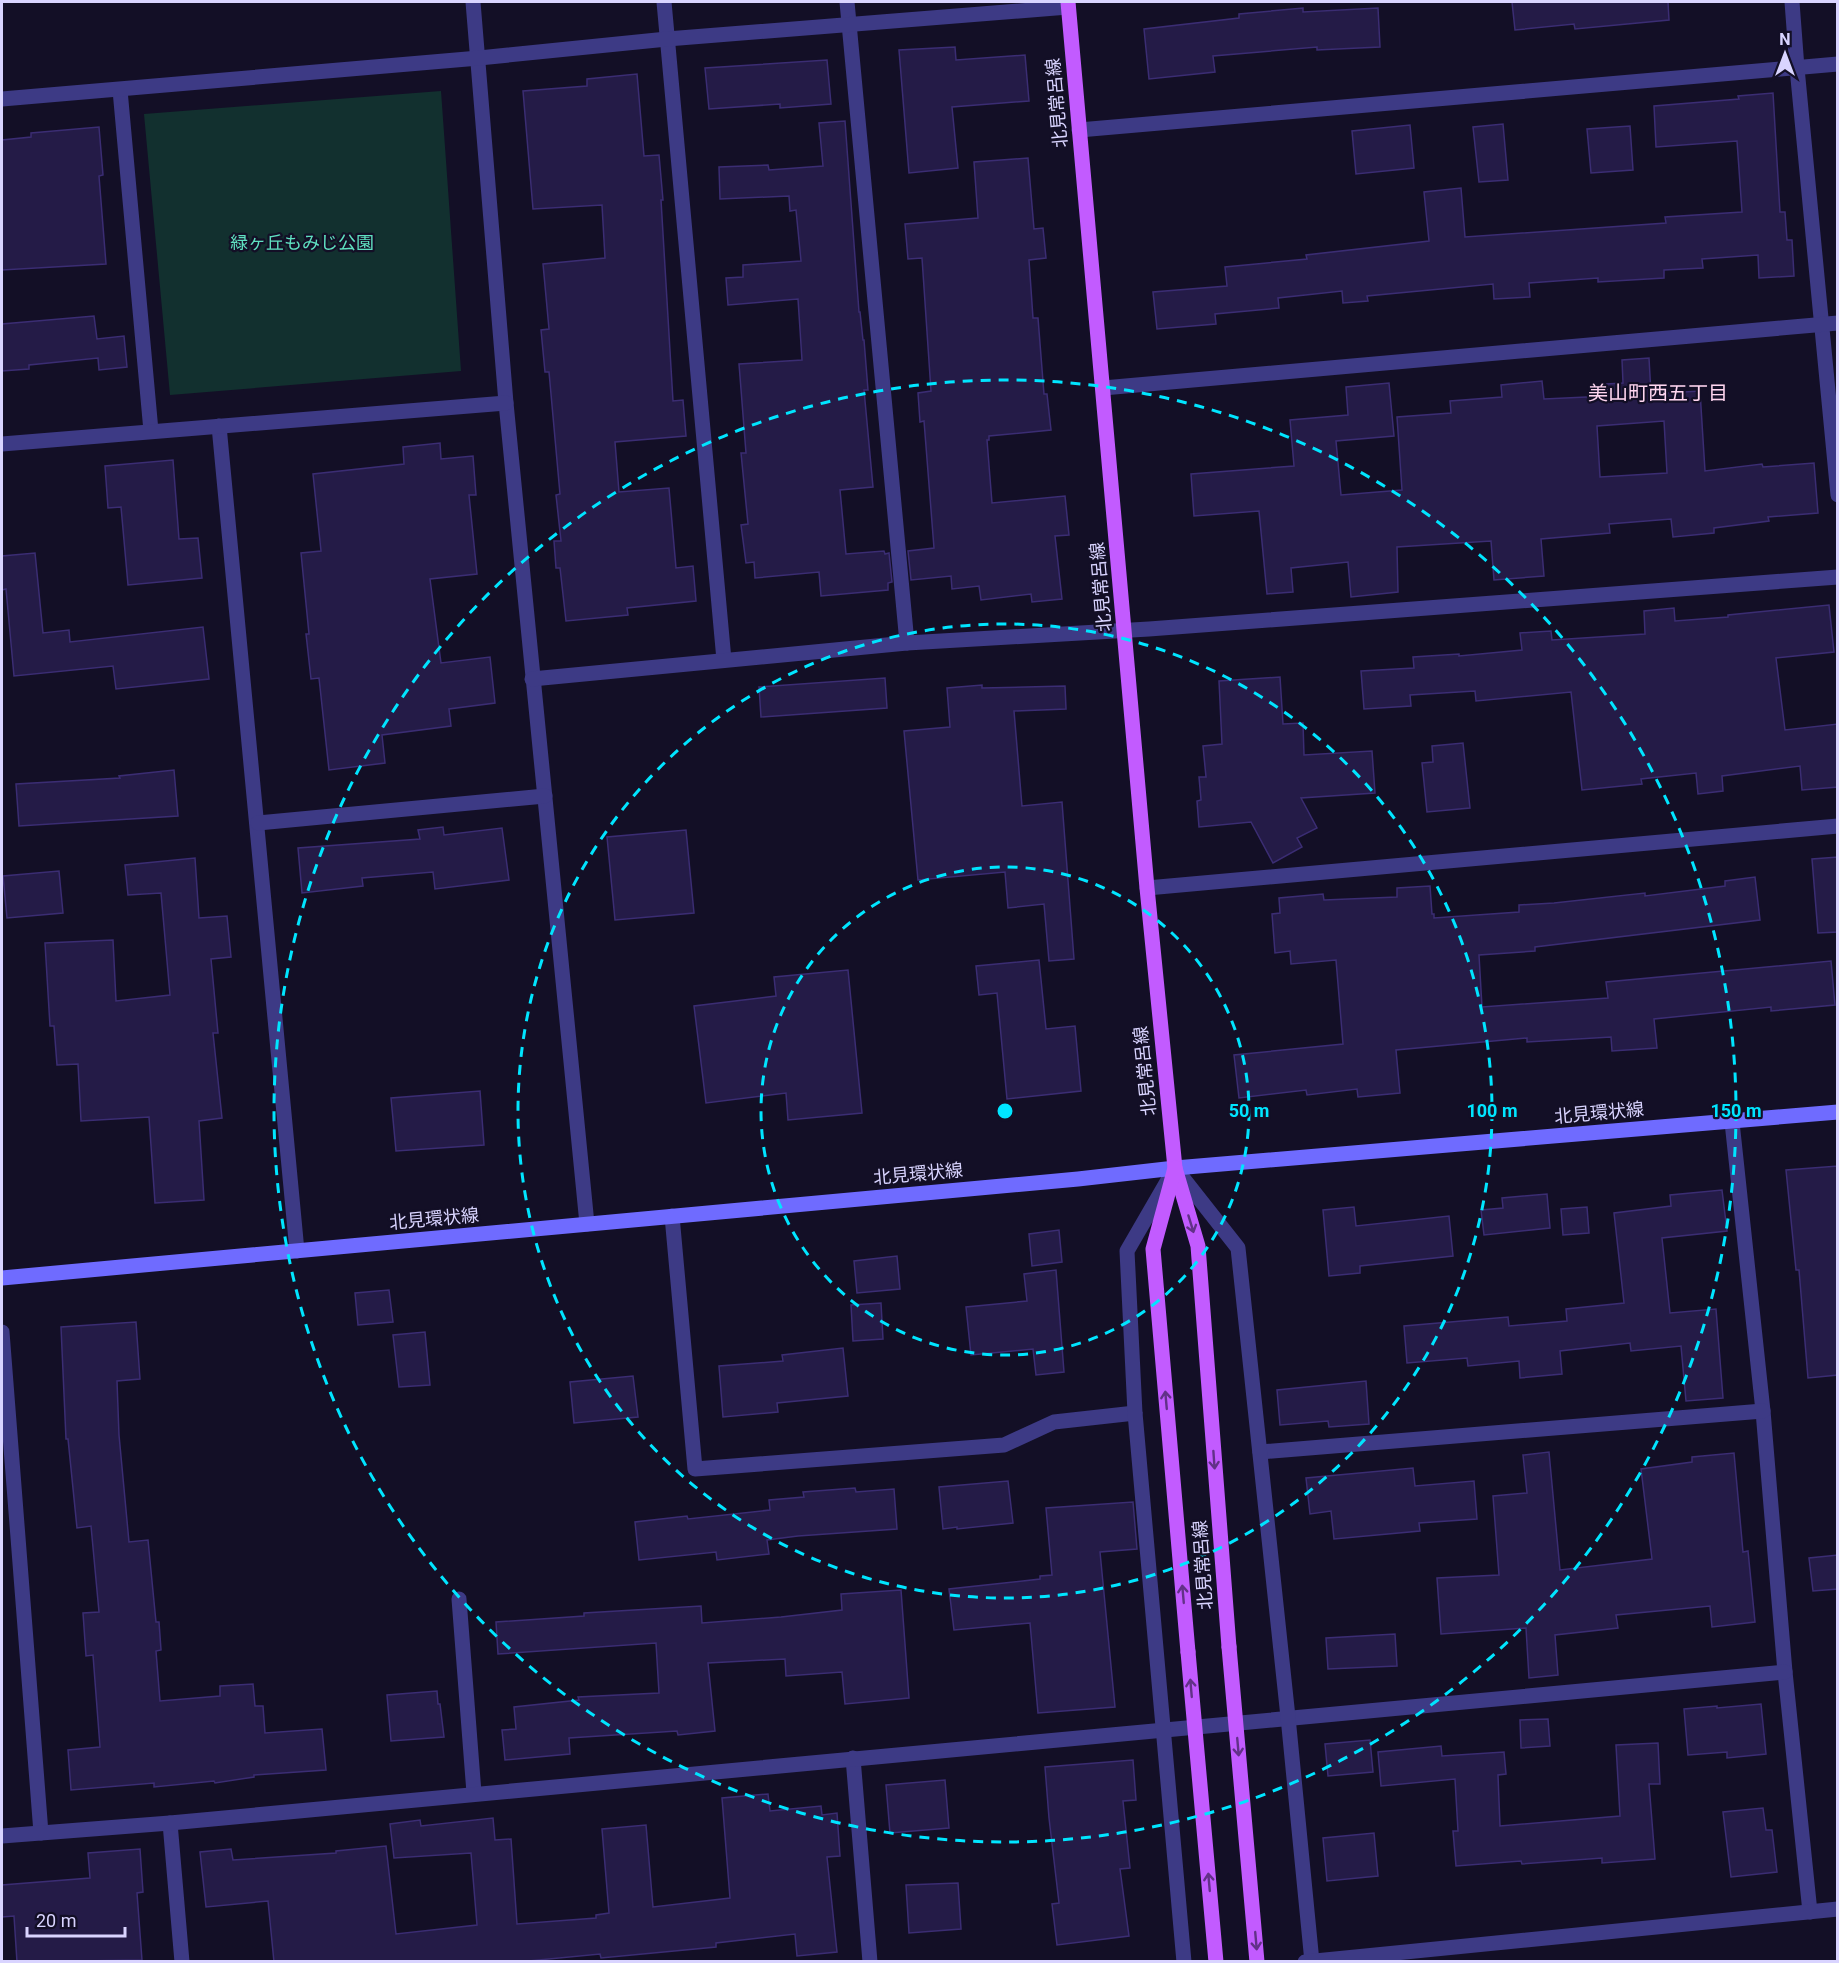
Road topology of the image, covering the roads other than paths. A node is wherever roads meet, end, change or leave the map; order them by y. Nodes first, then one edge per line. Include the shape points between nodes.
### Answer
1 (473, 2) edge
2 (664, 2) edge
3 (847, 2) edge
4 (1792, 2) edge
5 (1068, 4) edge
6 (849, 24) junction
7 (667, 39) junction
8 (479, 58) junction
9 (1838, 64) edge
10 (1797, 68) junction
11 (120, 90) junction
12 (2, 99) edge
13 (1079, 130) junction
14 (1838, 323) edge
15 (1821, 324) junction
16 (1103, 388) junction
17 (506, 403) junction
18 (219, 426) junction
19 (151, 431) junction
20 (2, 444) edge
21 (1838, 495) edge
22 (1838, 577) edge
23 (1124, 631) junction
24 (907, 643) junction
25 (724, 660) junction
26 (532, 679) junction
27 (545, 796) junction
28 (258, 823) junction
29 (1838, 826) edge
30 (1147, 888) junction
31 (1838, 1112) edge
32 (1732, 1122) junction
33 (1175, 1168) junction
34 (672, 1216) junction
35 (587, 1224) junction
36 (297, 1251) junction
37 (2, 1278) edge
38 (2, 1332) edge
39 (1763, 1411) junction
40 (1135, 1413) junction
41 (1260, 1452) junction
42 (8, 1500) edge
43 (459, 1599) dead end
44 (1785, 1672) junction
45 (1288, 1717) junction
46 (1162, 1730) junction
47 (853, 1758) junction
48 (474, 1793) junction
49 (170, 1823) junction
50 (41, 1833) junction
51 (2, 1836) edge
52 (1838, 1909) edge
53 (1810, 1912) junction
54 (1310, 1961) edge
55 (182, 1962) edge
56 (870, 1962) edge
57 (1184, 1962) edge
58 (1216, 1962) edge
59 (1257, 1962) edge

1 - 8 street
2 - 7 street
3 - 6 street
4 - 10 street
5 - 6 street
5 - 13 main road, 北見常呂線
6 - 7 street
6 - 24 street
7 - 8 street
7 - 25 street
8 - 11 street
8 - 17 street
9 - 10 street
10 - 13 street
10 - 15 street
11 - 12 street
11 - 19 street
13 - 16 main road, 北見常呂線
14 - 15 street
15 - 16 street
15 - 21 street
16 - 23 main road, 北見常呂線
17 - 18 street
17 - 26 street
18 - 19 street
18 - 28 street
19 - 20 street
22 - 23 street
23 - 24 street
23 - 30 main road, 北見常呂線
24 - 25 street
25 - 26 street
26 - 27 street
27 - 28 street
27 - 35 street
28 - 36 street
29 - 30 street
30 - 33 main road, 北見常呂線
31 - 32 main road, 北見環状線
32 - 33 main road, 北見環状線
32 - 39 street
33 - 34 main road, 北見環状線
33 - 40 street via 1127,1251
33 - 41 street via 1238,1248
58 -> 33 main road, 北見常呂線, bridge via 1153,1249
33 -> 59 main road, 北見常呂線, bridge via 1198,1246 1228,1647
34 - 35 main road, 北見環状線
34 - 40 street via 695,1469 1004,1445 1054,1422
35 - 36 main road, 北見環状線
36 - 37 main road, 北見環状線
38 - 42 street
39 - 41 street
39 - 44 street
40 - 46 street
41 - 45 street
42 - 50 street
43 - 48 street
44 - 45 street
44 - 53 street
45 - 46 street
45 - 54 street
46 - 47 street
46 - 57 street
47 - 48 street
47 - 56 street
48 - 49 street
49 - 50 street
49 - 55 street
50 - 51 street
52 - 53 street
53 - 54 street

